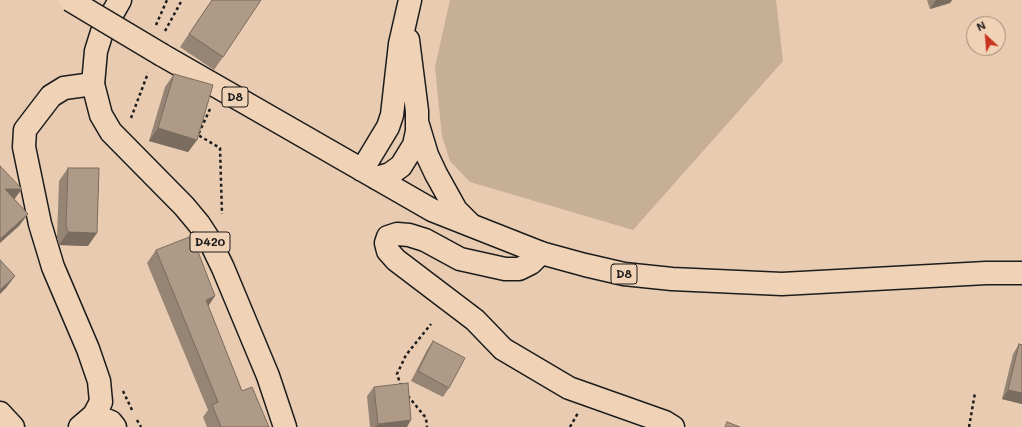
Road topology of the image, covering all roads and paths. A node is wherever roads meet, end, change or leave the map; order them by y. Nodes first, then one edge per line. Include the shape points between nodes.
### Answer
1 (70, 0) edge
2 (120, 0) edge
3 (410, 0) edge
4 (405, 25) junction
5 (143, 70) dead end
6 (156, 75) dead end
7 (93, 84) junction
8 (211, 107) edge
9 (417, 120) junction
10 (369, 174) junction
11 (222, 214) dead end
12 (473, 227) junction
13 (541, 253) junction
14 (1022, 273) edge
15 (431, 324) dead end
16 (401, 388) edge
17 (975, 393) dead end
18 (406, 394) edge
19 (0, 413) edge
20 (87, 421) edge
21 (13, 427) edge
22 (115, 427) edge
23 (285, 427) edge
24 (427, 427) edge
25 (673, 427) edge
26 (969, 427) edge

1 - 10 main road, D8, bridge
2 - 7 main road, D420 via 102,32 96,51
3 - 4 main road
4 - 9 main road
4 - 10 main road via 397,61 392,115
5 - 6 path
7 - 20 main road via 64,88 51,96 25,130 24,147 40,224 53,267 99,381 101,402
7 - 23 main road, D420 via 101,115 111,132 184,206 200,224 210,241 260,356
8 - 11 path via 198,135 220,148
9 - 10 main road via 414,145 401,166 390,174
9 - 12 main road via 427,155 439,181 456,210
10 - 12 main road, D8 via 432,210
12 - 13 main road, D8
13 - 14 main road, D8 via 624,274 719,282 782,284
13 - 25 main road via 525,266 505,269 460,258 409,234 388,237 386,243 388,251 396,260 439,290 475,320 503,349 569,388
15 - 16 path via 406,355 397,374
17 - 26 path
18 - 24 path via 426,418
19 - 21 main road
20 - 22 main road via 111,422

